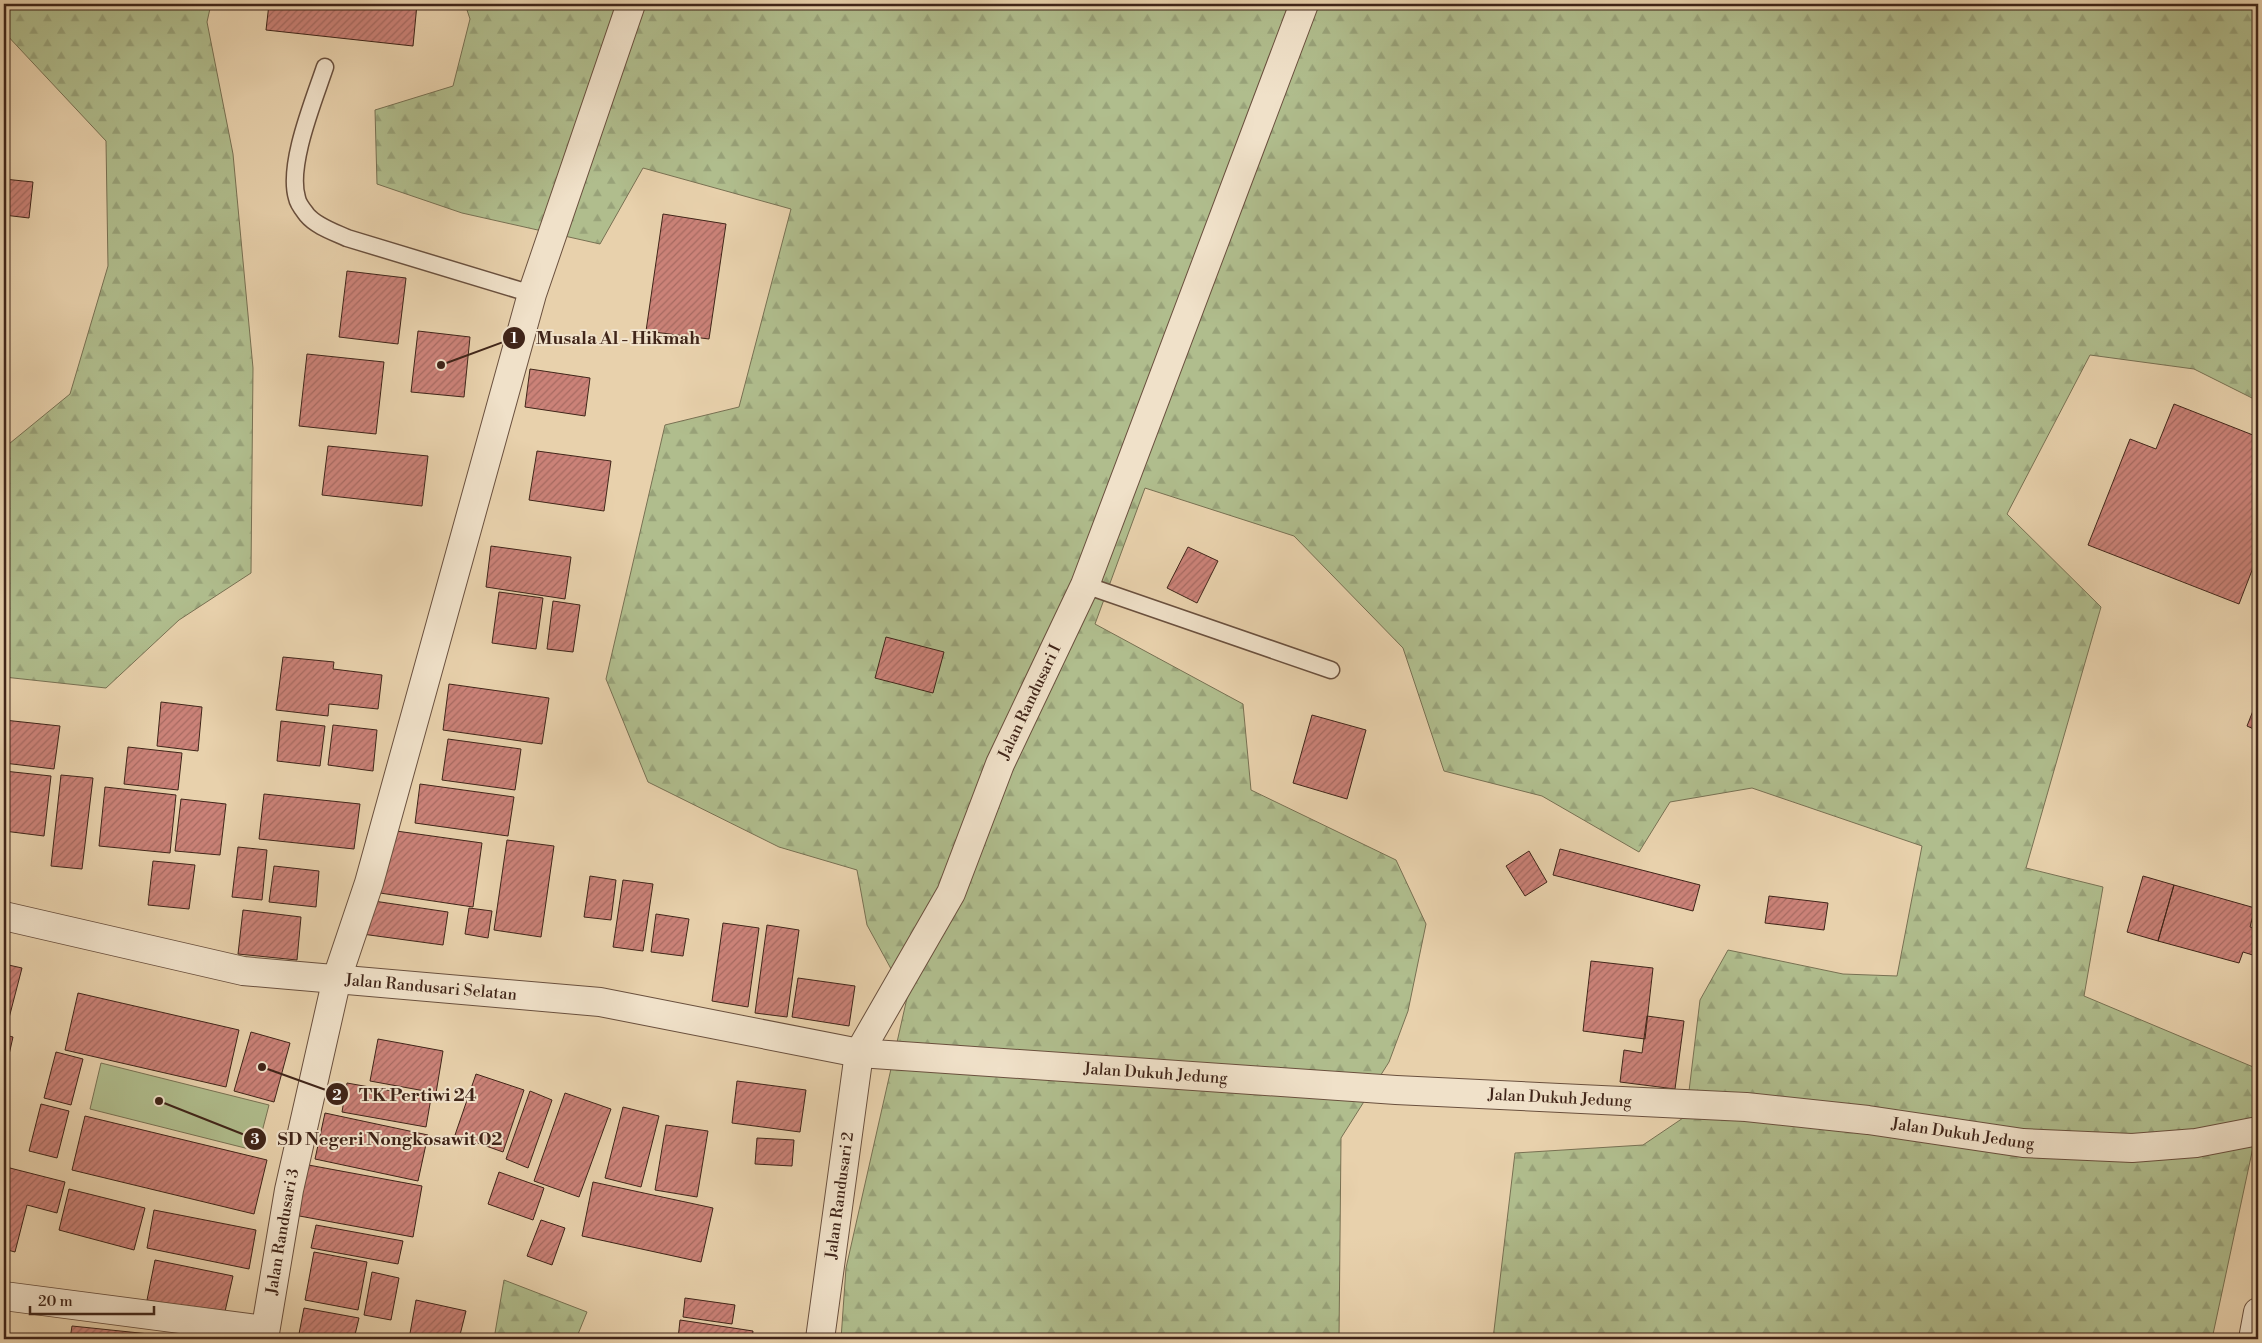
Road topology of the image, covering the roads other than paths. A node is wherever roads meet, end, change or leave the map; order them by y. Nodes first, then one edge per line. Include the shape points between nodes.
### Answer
1 (630, 4) edge
2 (1304, 4) edge
3 (325, 67) dead end
4 (532, 294) junction
5 (1085, 585) junction
6 (1331, 670) dead end
7 (4, 916) edge
8 (337, 978) junction
9 (859, 1053) junction
10 (2258, 1131) edge
11 (4, 1296) edge
12 (2258, 1312) edge
13 (264, 1334) edge
14 (820, 1339) edge
15 (2253, 1339) edge

1 - 4 street, Jalan Randusari 3
2 - 5 street, Jalan Randusari I
3 - 4 lane via 298,151 297,200 308,216 347,238
4 - 8 street, Jalan Randusari 3 via 372,874
5 - 6 lane
5 - 9 street, Jalan Randusari I via 1000,764 950,894
7 - 8 street, Jalan Randusari Selatan via 243,971
8 - 9 street, Jalan Randusari Selatan via 600,1002
8 - 13 street, Jalan Randusari 3 via 288,1190
9 - 10 street, Jalan Dukuh Jedung via 1396,1090 1746,1107 1868,1120 2023,1143 2132,1148 2196,1143
9 - 14 street, Jalan Randusari 2
11 - 13 street
12 - 15 street

